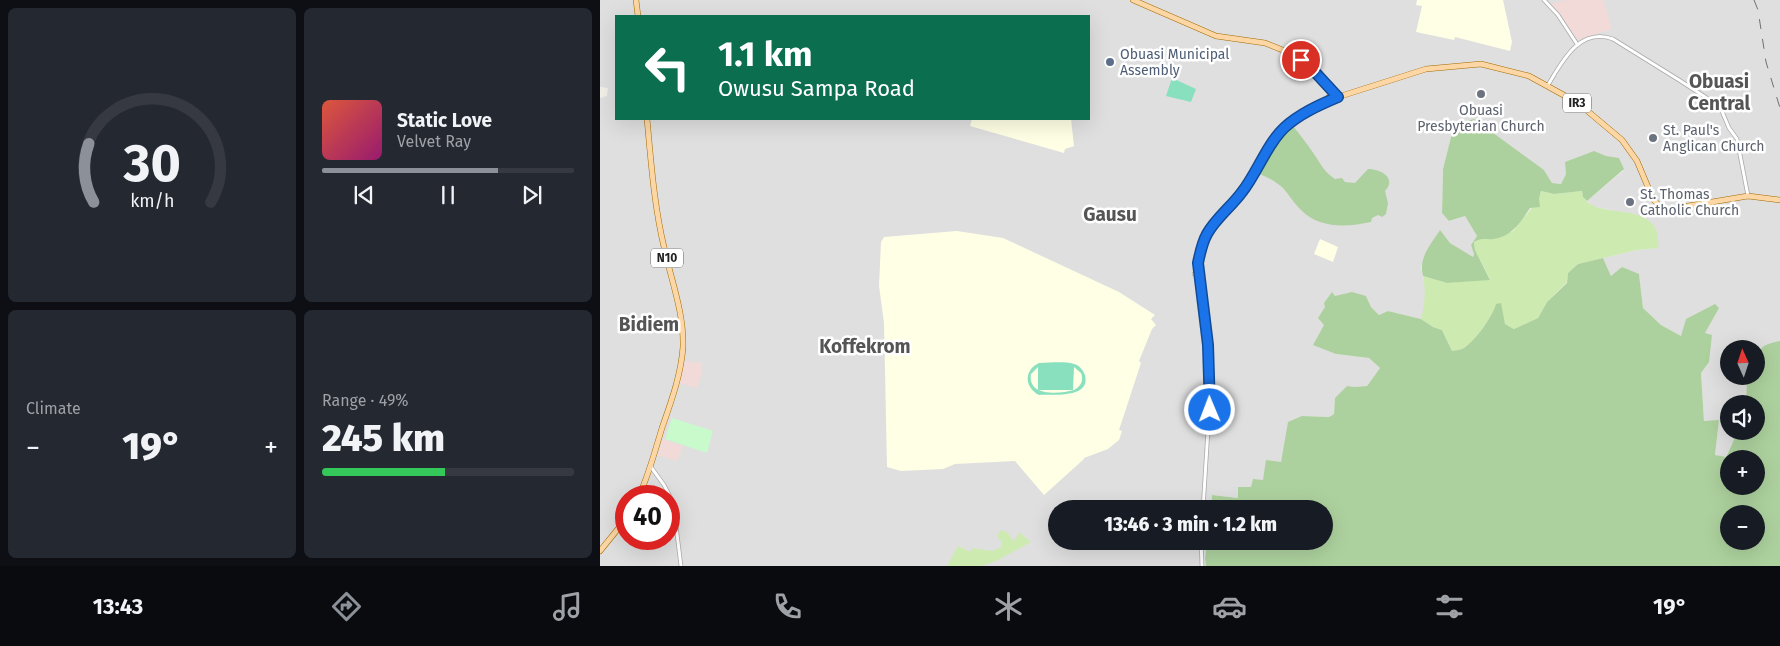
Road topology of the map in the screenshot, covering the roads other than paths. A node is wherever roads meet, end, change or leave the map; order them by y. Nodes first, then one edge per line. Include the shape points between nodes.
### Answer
1 (636, 0) edge
2 (1133, 0) edge
3 (1544, 0) edge
4 (638, 15) edge
5 (1576, 44) junction
6 (1548, 85) junction
7 (1333, 91) junction
8 (1338, 97) junction
9 (1324, 103) junction
10 (647, 120) edge
11 (1748, 196) junction
12 (1778, 199) edge
13 (1194, 274) dead end
14 (1200, 274) junction
15 (650, 466) junction
16 (643, 485) edge
17 (1204, 500) edge
18 (615, 533) edge
19 (1202, 550) edge
20 (600, 551) edge
21 (681, 566) edge
22 (1202, 566) edge

1 - 4 main road
2 - 7 main road via 1216,36 1277,46 1304,62
3 - 5 street
5 - 6 street
5 - 11 street via 1593,38 1613,39 1719,107 1736,139
6 - 8 main road, IR3 via 1526,75 1475,64 1423,69
6 - 11 main road, IR3 via 1584,108 1622,140 1637,162 1653,199 1662,209
7 - 8 main road
7 - 9 main road
8 - 9 street
9 - 14 street via 1292,122 1277,136 1249,183 1207,235 1198,263
10 - 15 main road, N10 via 662,239 682,324 682,360
11 - 12 main road, IR3
13 - 14 street
14 - 17 street via 1210,398
15 - 16 main road, N10
15 - 21 street via 672,499
18 - 20 main road
19 - 22 street

